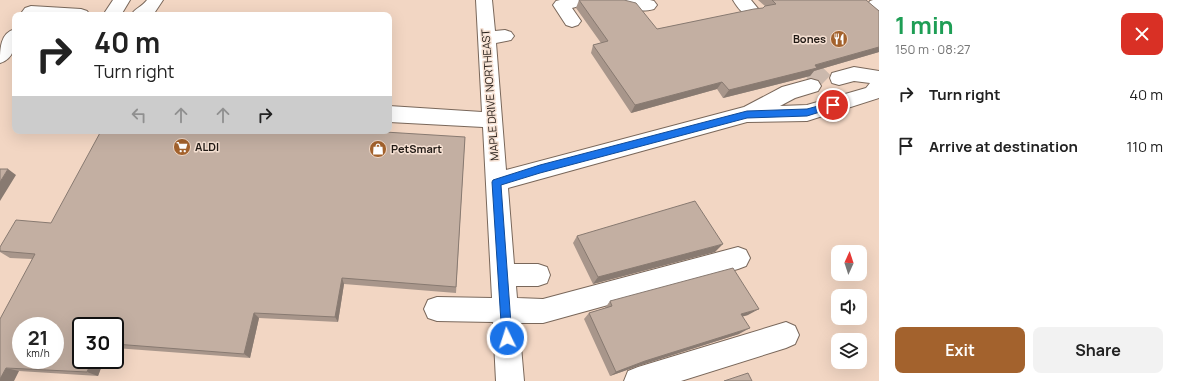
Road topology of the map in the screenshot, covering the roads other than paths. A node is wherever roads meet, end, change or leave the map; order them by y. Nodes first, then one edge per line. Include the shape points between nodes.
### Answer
1 (122, 0) edge
2 (155, 0) edge
3 (484, 0) edge
4 (581, 0) edge
5 (624, 0) edge
6 (648, 5) dead end
7 (34, 9) edge
8 (58, 12) edge
9 (114, 12) edge
10 (145, 12) edge
11 (572, 21) dead end
12 (12, 39) edge
13 (0, 56) edge
14 (838, 78) dead end
15 (879, 78) edge
16 (879, 85) edge
17 (811, 86) dead end
18 (392, 114) edge
19 (747, 114) junction
20 (492, 120) junction
21 (496, 182) junction
22 (738, 258) dead end
23 (502, 275) junction
24 (538, 275) dead end
25 (437, 309) dead end
26 (505, 310) junction
27 (786, 335) dead end
28 (510, 381) edge
29 (638, 381) edge

1 - 9 street
2 - 10 street
3 - 20 street, MAPLE DRIVE NORTHEAST via 496,37
4 - 11 street via 562,5
5 - 6 street via 626,3
7 - 8 street
12 - 13 street
14 - 15 street via 854,74
16 - 19 street via 873,93 807,113
17 - 19 street via 789,92
18 - 20 street
19 - 21 street
20 - 21 street, MAPLE DRIVE NORTHEAST
21 - 23 street, MAPLE DRIVE NORTHEAST
22 - 26 street via 543,311
23 - 24 street
23 - 26 street, MAPLE DRIVE NORTHEAST
25 - 26 street
26 - 28 street, MAPLE DRIVE NORTHEAST
27 - 29 street

